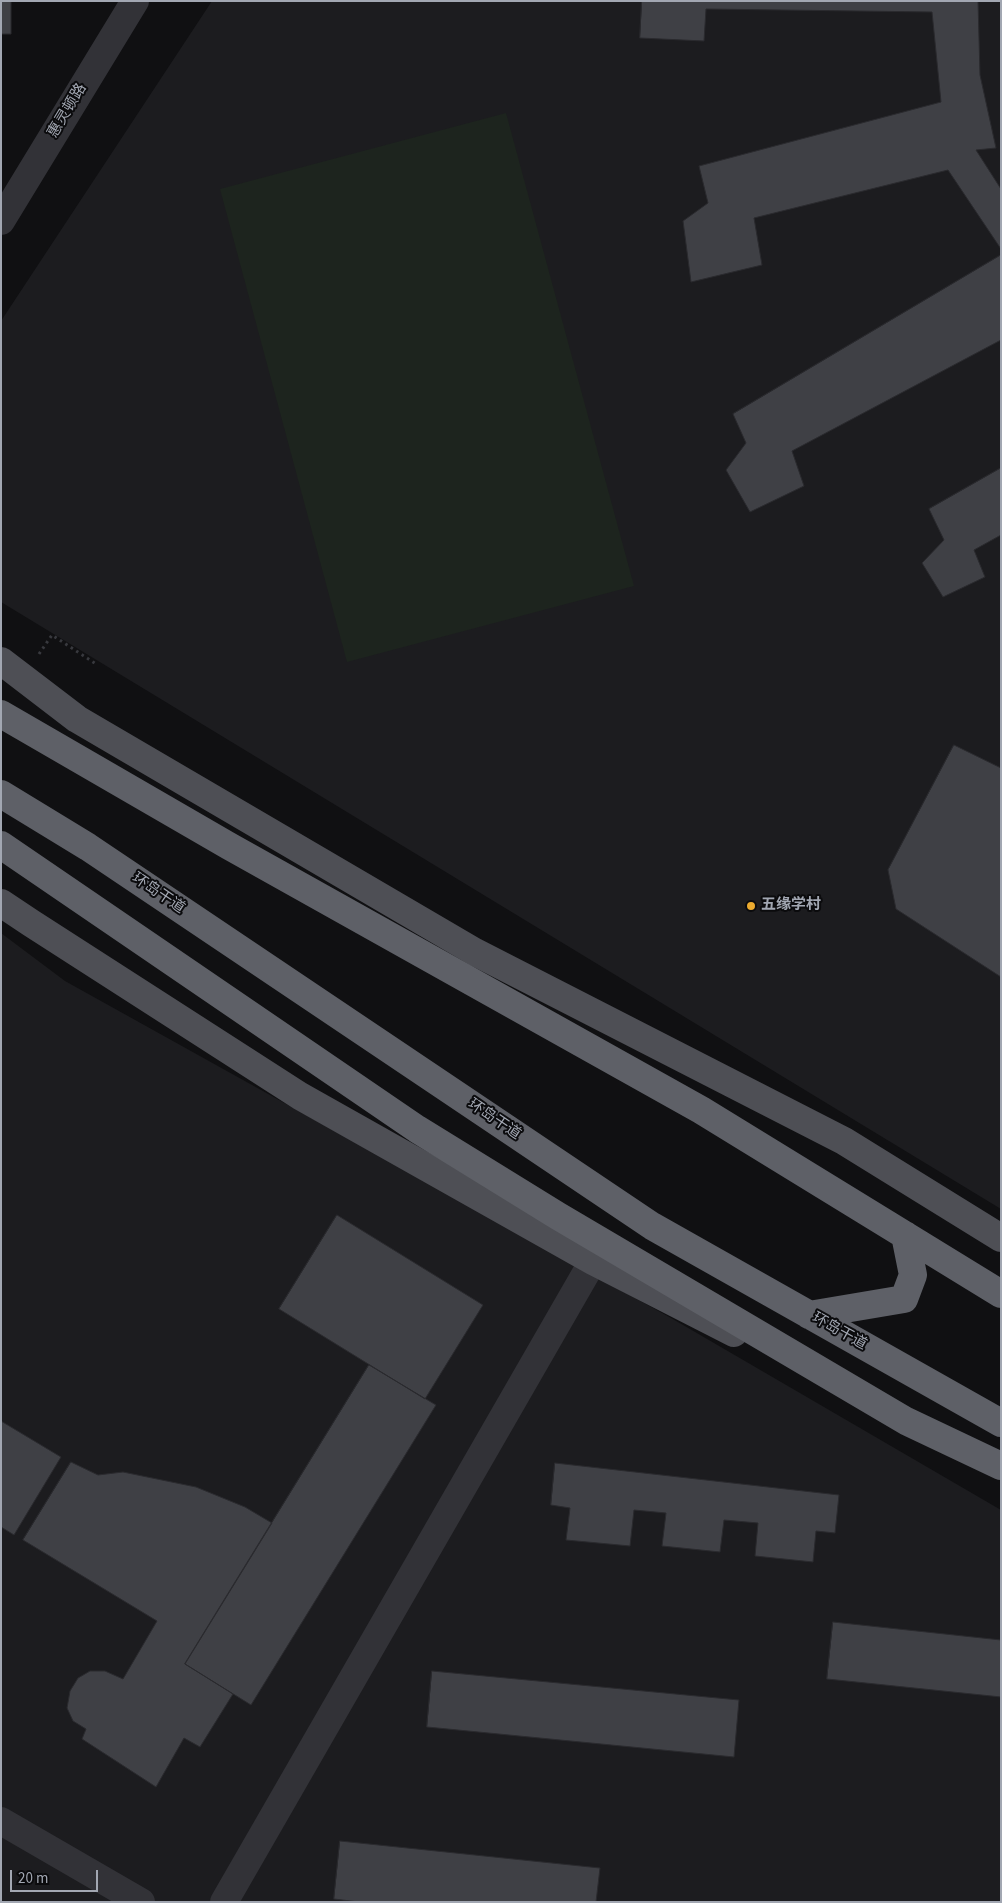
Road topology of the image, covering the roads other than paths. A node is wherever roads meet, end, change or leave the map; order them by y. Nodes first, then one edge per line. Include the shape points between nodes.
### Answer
1 (135, 1) edge
2 (1, 221) edge
3 (1, 661) edge
4 (1, 714) edge
5 (1, 794) edge
6 (1, 845) edge
7 (1, 902) edge
8 (905, 1235) junction
9 (1001, 1238) edge
10 (593, 1261) junction
11 (1001, 1294) edge
12 (809, 1315) junction
13 (906, 1421) junction
14 (1001, 1423) edge
15 (1001, 1466) edge
16 (1001, 1474) edge
17 (1, 1821) edge
18 (141, 1902) edge
19 (224, 1902) edge

1 - 2 street, 惠灵顿路
3 - 9 main road via 77,719 475,952 844,1141
4 - 8 highway via 229,846 701,1110
5 - 12 highway, 环岛干道 via 88,847 652,1226
6 - 13 highway via 418,1129 558,1216
7 - 10 main road via 300,1096
8 - 11 highway
8 - 12 highway via 913,1275 904,1299
10 - 13 main road
10 - 19 street
12 - 14 highway, 环岛干道
13 - 15 highway
13 - 16 main road
17 - 18 street

